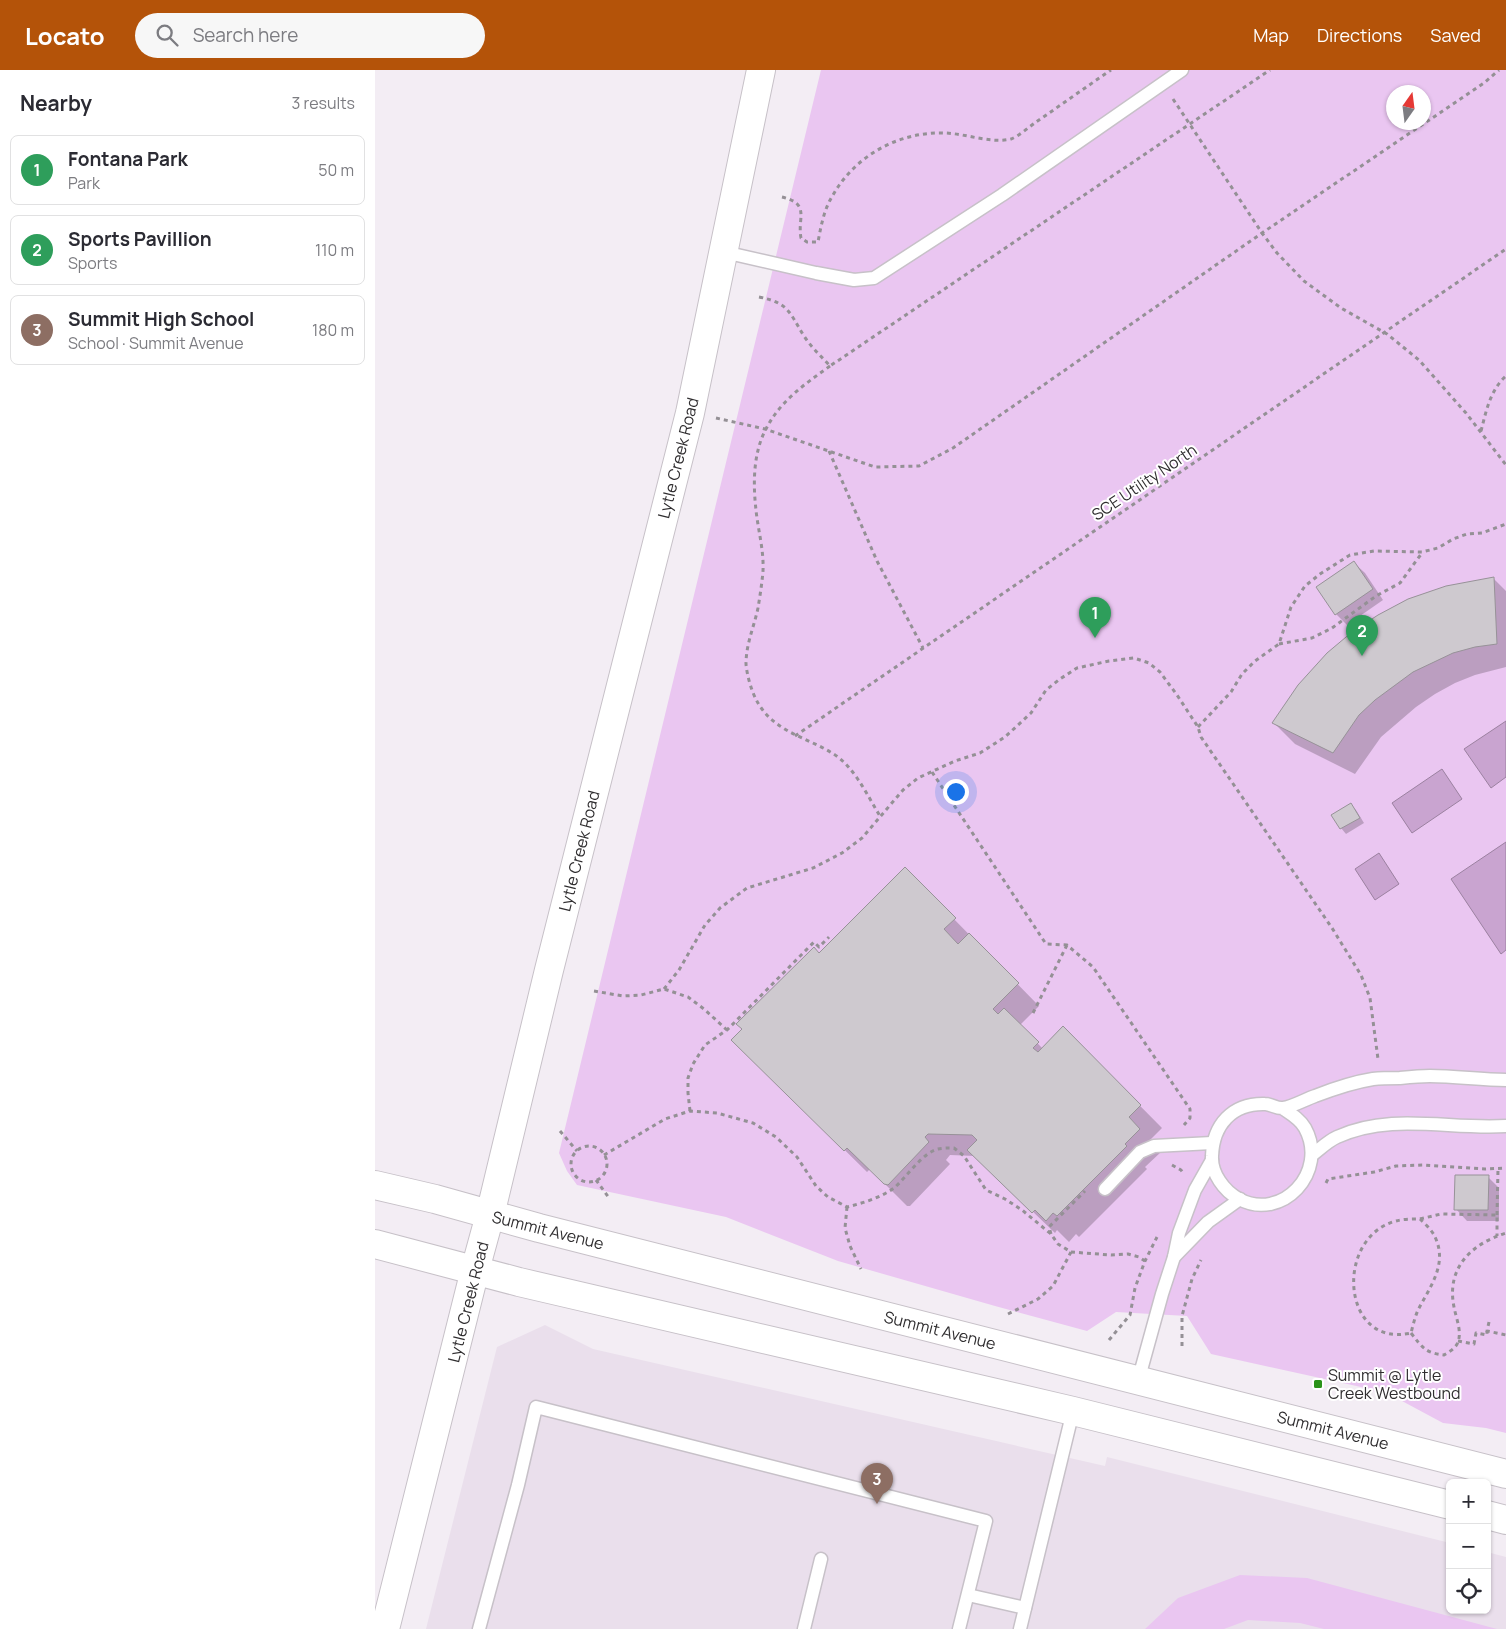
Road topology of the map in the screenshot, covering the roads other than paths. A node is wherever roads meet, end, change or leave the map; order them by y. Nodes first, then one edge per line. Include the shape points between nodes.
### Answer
1 (761, 70) edge
2 (1182, 70) edge
3 (724, 252) junction
4 (1506, 1080) edge
5 (1283, 1108) junction
6 (1506, 1126) edge
7 (1213, 1143) junction
8 (1312, 1155) junction
9 (1212, 1160) junction
10 (375, 1185) edge
11 (1105, 1190) dead end
12 (1240, 1199) junction
13 (490, 1215) junction
14 (375, 1244) edge
15 (1174, 1257) junction
16 (475, 1270) junction
17 (1138, 1381) junction
18 (1073, 1411) junction
19 (1506, 1474) edge
20 (1446, 1505) edge
21 (1491, 1516) edge
22 (1506, 1520) edge
23 (821, 1559) dead end
24 (968, 1595) junction
25 (1025, 1608) junction
26 (385, 1629) edge
27 (479, 1629) edge
28 (805, 1629) edge
29 (959, 1629) edge
30 (1020, 1629) edge

1 - 3 main road, Lytle Creek Road
2 - 3 lane via 1003,195 874,278 854,280
3 - 13 main road, Lytle Creek Road via 690,413
4 - 5 lane via 1430,1076 1374,1079
5 - 7 lane via 1266,1104 1248,1106 1232,1113 1220,1126
5 - 8 lane via 1304,1127
6 - 8 lane via 1410,1123 1370,1126 1337,1138
7 - 9 lane
7 - 11 lane via 1154,1146 1140,1152
8 - 12 lane via 1309,1172 1301,1186 1288,1197 1256,1204
9 - 12 lane via 1216,1176 1226,1190
9 - 15 lane via 1195,1190
10 - 13 main road, Summit Avenue
12 - 15 lane via 1208,1222
13 - 16 main road, Lytle Creek Road
13 - 17 main road, Summit Avenue
14 - 16 main road
15 - 17 lane
16 - 18 main road
16 - 26 main road, Lytle Creek Road
17 - 19 main road, Summit Avenue
18 - 20 main road
18 - 25 lane
21 - 22 main road
23 - 28 lane
24 - 25 lane
24 - 27 lane via 986,1521 536,1407
24 - 29 lane
25 - 30 lane

